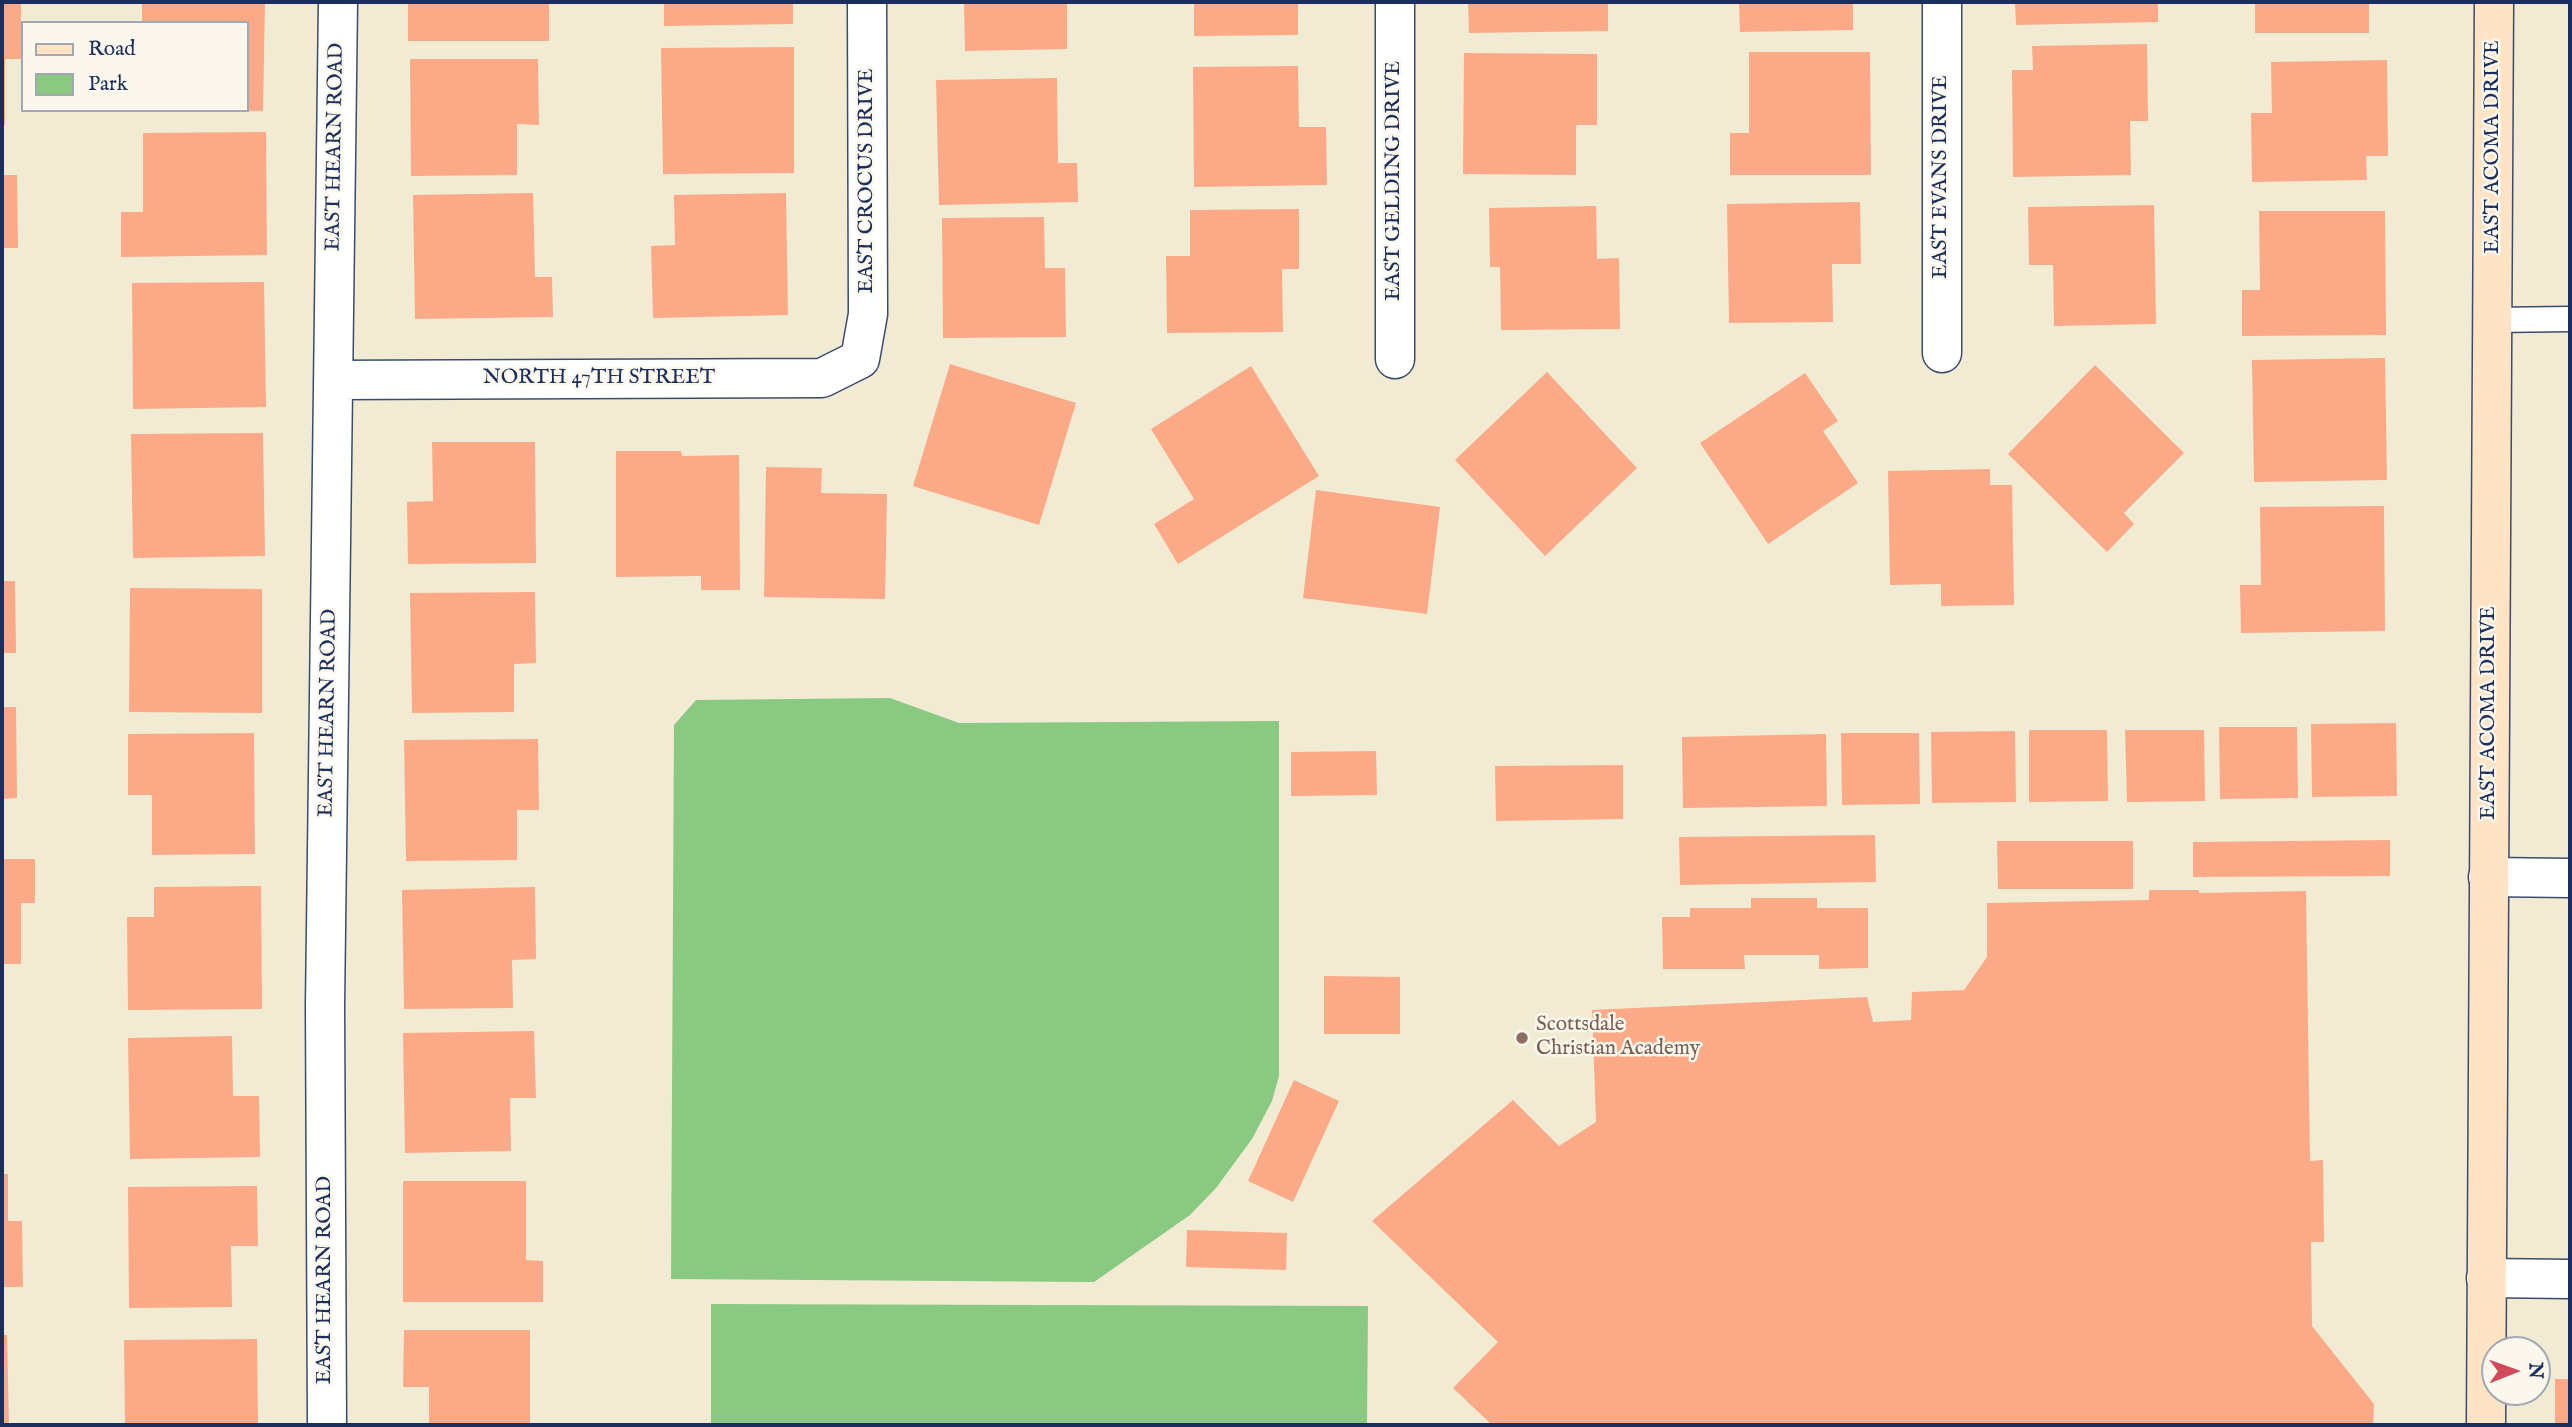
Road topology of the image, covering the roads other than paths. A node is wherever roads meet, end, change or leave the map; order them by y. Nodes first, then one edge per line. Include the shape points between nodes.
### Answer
1 (338, 2) edge
2 (867, 2) edge
3 (1395, 2) edge
4 (1942, 2) edge
5 (2494, 2) edge
6 (2570, 319) edge
7 (2492, 320) junction
8 (1942, 353) dead end
9 (860, 359) joint
10 (1395, 359) dead end
11 (333, 380) junction
12 (2488, 877) junction
13 (2570, 878) edge
14 (2486, 1278) junction
15 (2570, 1279) edge
16 (327, 1425) edge
17 (2486, 1425) edge

1 - 11 street, EAST HEARN ROAD
2 - 9 street, EAST CROCUS DRIVE via 868,314
3 - 10 street, EAST GELDING DRIVE
4 - 8 street, EAST EVANS DRIVE
5 - 7 street, EAST ACOMA DRIVE
6 - 7 lane
7 - 12 street, EAST ACOMA DRIVE
9 - 11 street, NORTH 47TH STREET via 822,378
11 - 16 street, EAST HEARN ROAD via 325,1005
12 - 13 street
12 - 14 street, EAST ACOMA DRIVE
14 - 15 street
14 - 17 street, EAST ACOMA DRIVE

